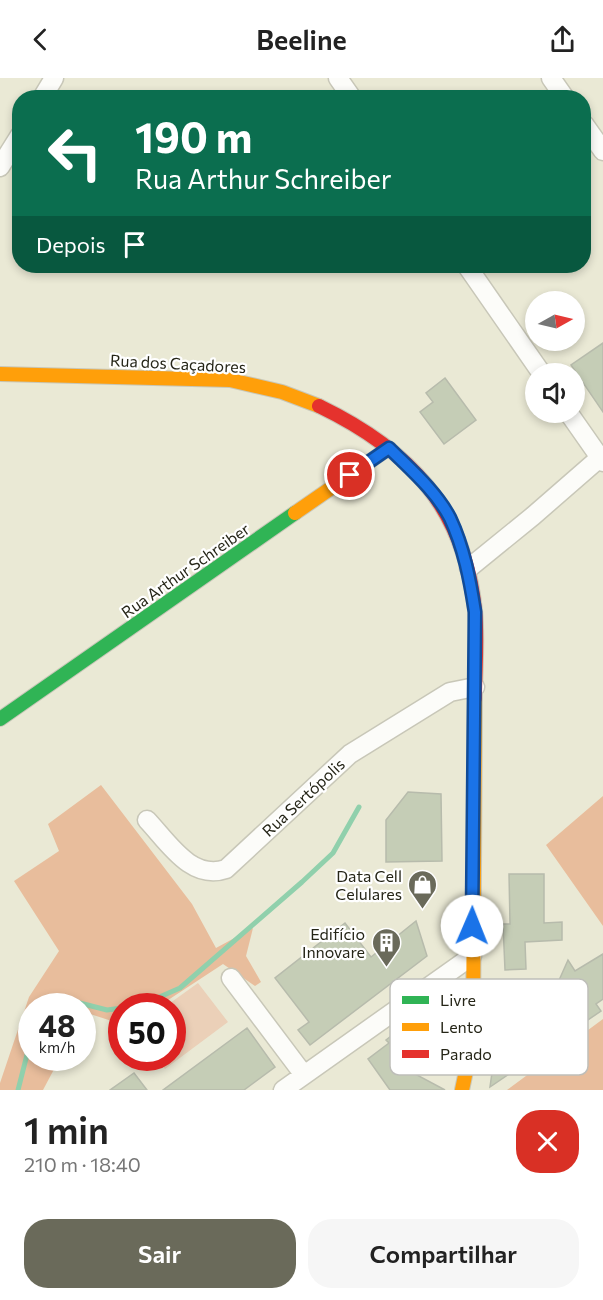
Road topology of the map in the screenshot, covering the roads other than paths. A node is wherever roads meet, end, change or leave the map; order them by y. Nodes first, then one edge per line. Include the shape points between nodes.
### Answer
1 (591, 134) edge
2 (12, 148) edge
3 (603, 151) edge
4 (0, 168) edge
5 (472, 273) edge
6 (534, 363) edge
7 (0, 374) edge
8 (576, 423) edge
9 (389, 448) junction
10 (602, 458) edge
11 (468, 568) junction
12 (475, 687) junction
13 (0, 719) edge
14 (147, 820) dead end
15 (472, 956) junction
16 (231, 978) dead end
17 (440, 979) edge
18 (472, 979) edge
19 (390, 1014) edge
20 (304, 1075) junction
21 (466, 1075) edge
22 (283, 1090) edge
23 (462, 1090) edge

1 - 3 street
2 - 4 street
5 - 6 street
7 - 9 main road, Rua dos Caçadores via 206,378 253,384 292,395 343,418
8 - 10 street
9 - 11 main road, Rua dos Caçadores via 426,485 449,517
9 - 13 main road, Rua Arthur Schreiber
10 - 11 street
11 - 12 main road, Rua dos Caçadores via 475,612
12 - 14 street, Rua Sertópolis via 450,692 350,754 226,869 214,873 191,866
12 - 15 main road, Rua dos Caçadores
15 - 17 street
15 - 18 main road, Rua dos Caçadores
16 - 20 street
19 - 20 street
20 - 22 street
21 - 23 main road, Rua dos Caçadores

